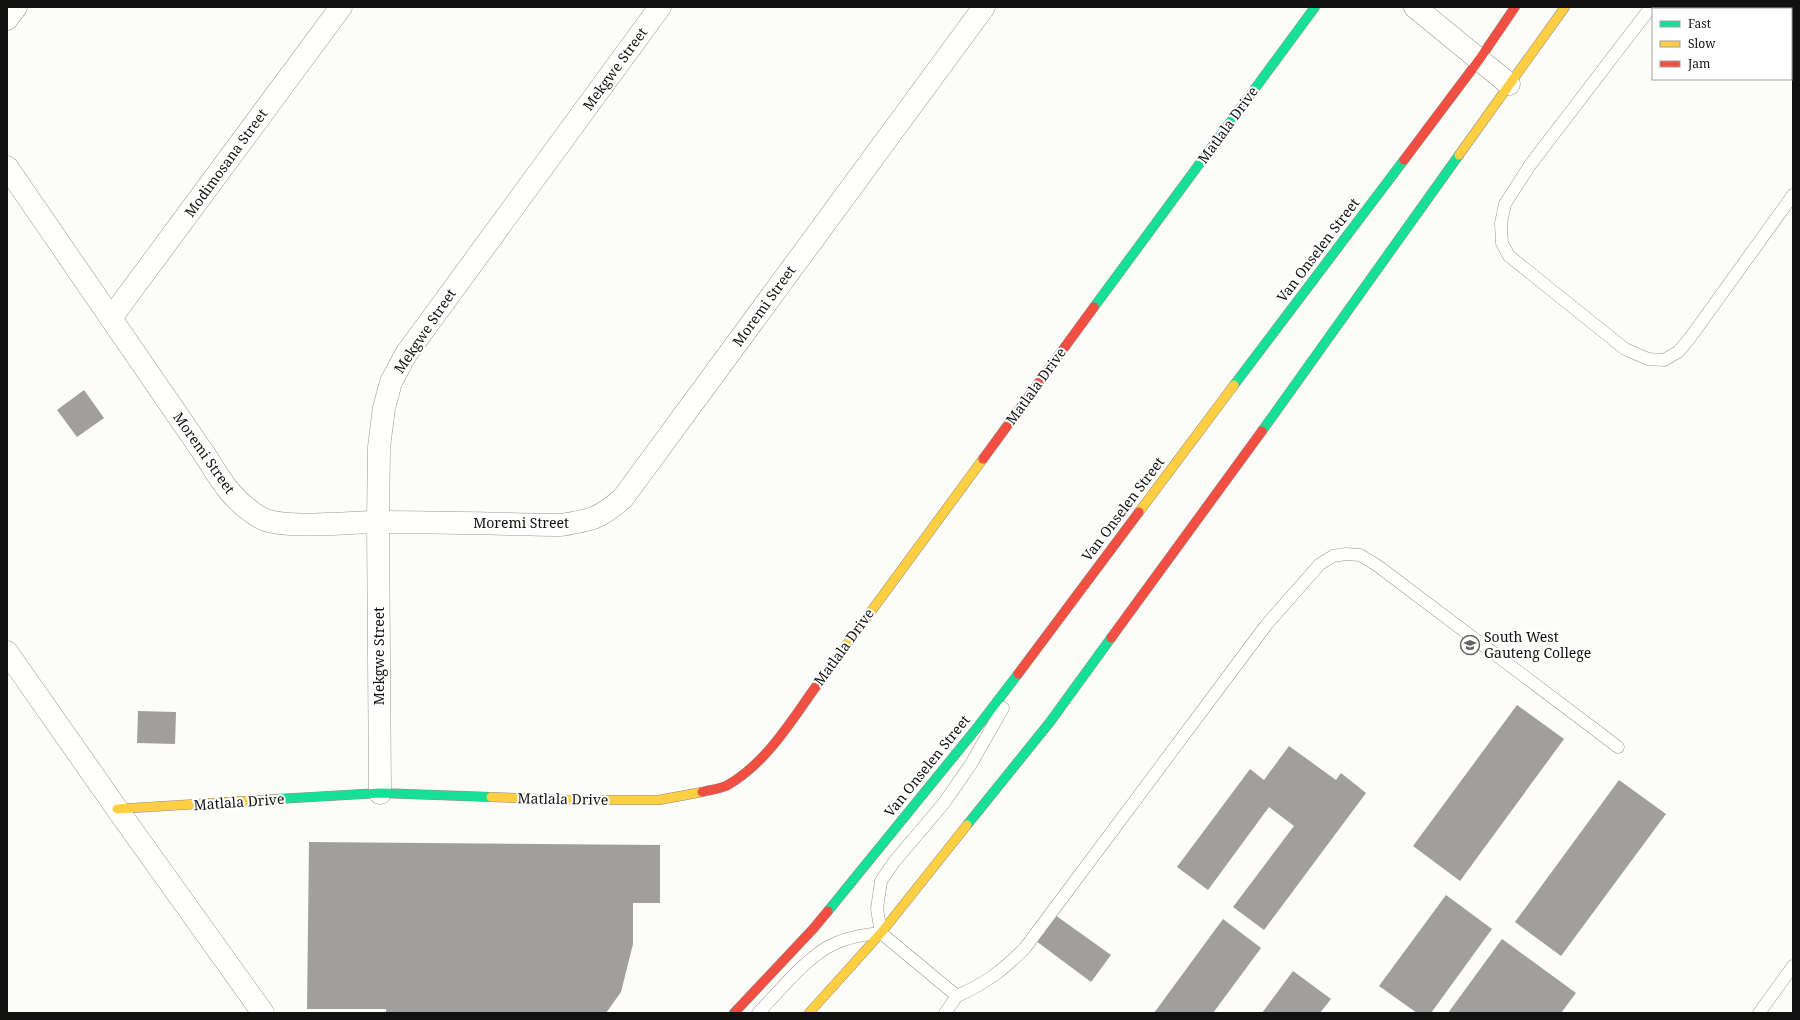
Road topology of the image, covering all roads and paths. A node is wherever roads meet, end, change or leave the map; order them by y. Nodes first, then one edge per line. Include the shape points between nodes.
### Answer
1 (16, 7) edge
2 (341, 7) edge
3 (660, 7) edge
4 (984, 7) edge
5 (1315, 7) edge
6 (1415, 7) edge
7 (1516, 7) edge
8 (1565, 7) edge
9 (1651, 7) edge
10 (7, 19) edge
11 (1479, 60) junction
12 (1508, 84) junction
13 (7, 167) edge
14 (1793, 196) edge
15 (111, 318) junction
16 (378, 522) junction
17 (7, 652) edge
18 (1030, 657) junction
19 (1618, 747) dead end
20 (380, 793) junction
21 (117, 810) junction
22 (880, 933) junction
23 (1793, 966) edge
24 (957, 996) junction
25 (263, 1013) edge
26 (734, 1013) edge
27 (758, 1013) edge
28 (809, 1013) edge
29 (944, 1013) edge
30 (1759, 1013) edge

1 - 10 street
2 - 15 street, Modimosana Street
3 - 16 street, Mekgwe Street via 406,354 391,382 384,408
4 - 16 street, Moremi Street via 623,498 605,514 588,521 561,525
5 - 20 main road, Matlala Drive via 770,749 745,772 725,786 659,800 570,800
6 - 11 street
7 - 11 main road, Van Onselen Street
8 - 12 main road
9 - 14 lane via 1530,165 1505,204 1501,223 1502,243 1509,256 1624,349 1648,359 1664,360 1678,352 1690,338
11 - 12 street
11 - 18 main road, Van Onselen Street
12 - 22 main road via 1313,361 1050,722
13 - 15 street, Moremi Street
15 - 16 street, Moremi Street via 226,489 242,504 262,518 284,524
16 - 20 street, Mekgwe Street
17 - 21 street
18 - 22 lane via 971,764 944,803 881,881 877,909
18 - 26 main road, Van Onselen Street via 976,728 813,929
19 - 24 lane via 1378,566 1360,555 1333,556 1320,564 1267,624 1025,948 1006,968 980,986
20 - 21 main road, Matlala Drive
21 - 25 street
22 - 24 lane
22 - 27 lane via 856,936 833,944 820,952
22 - 28 main road
23 - 30 lane
24 - 29 lane

